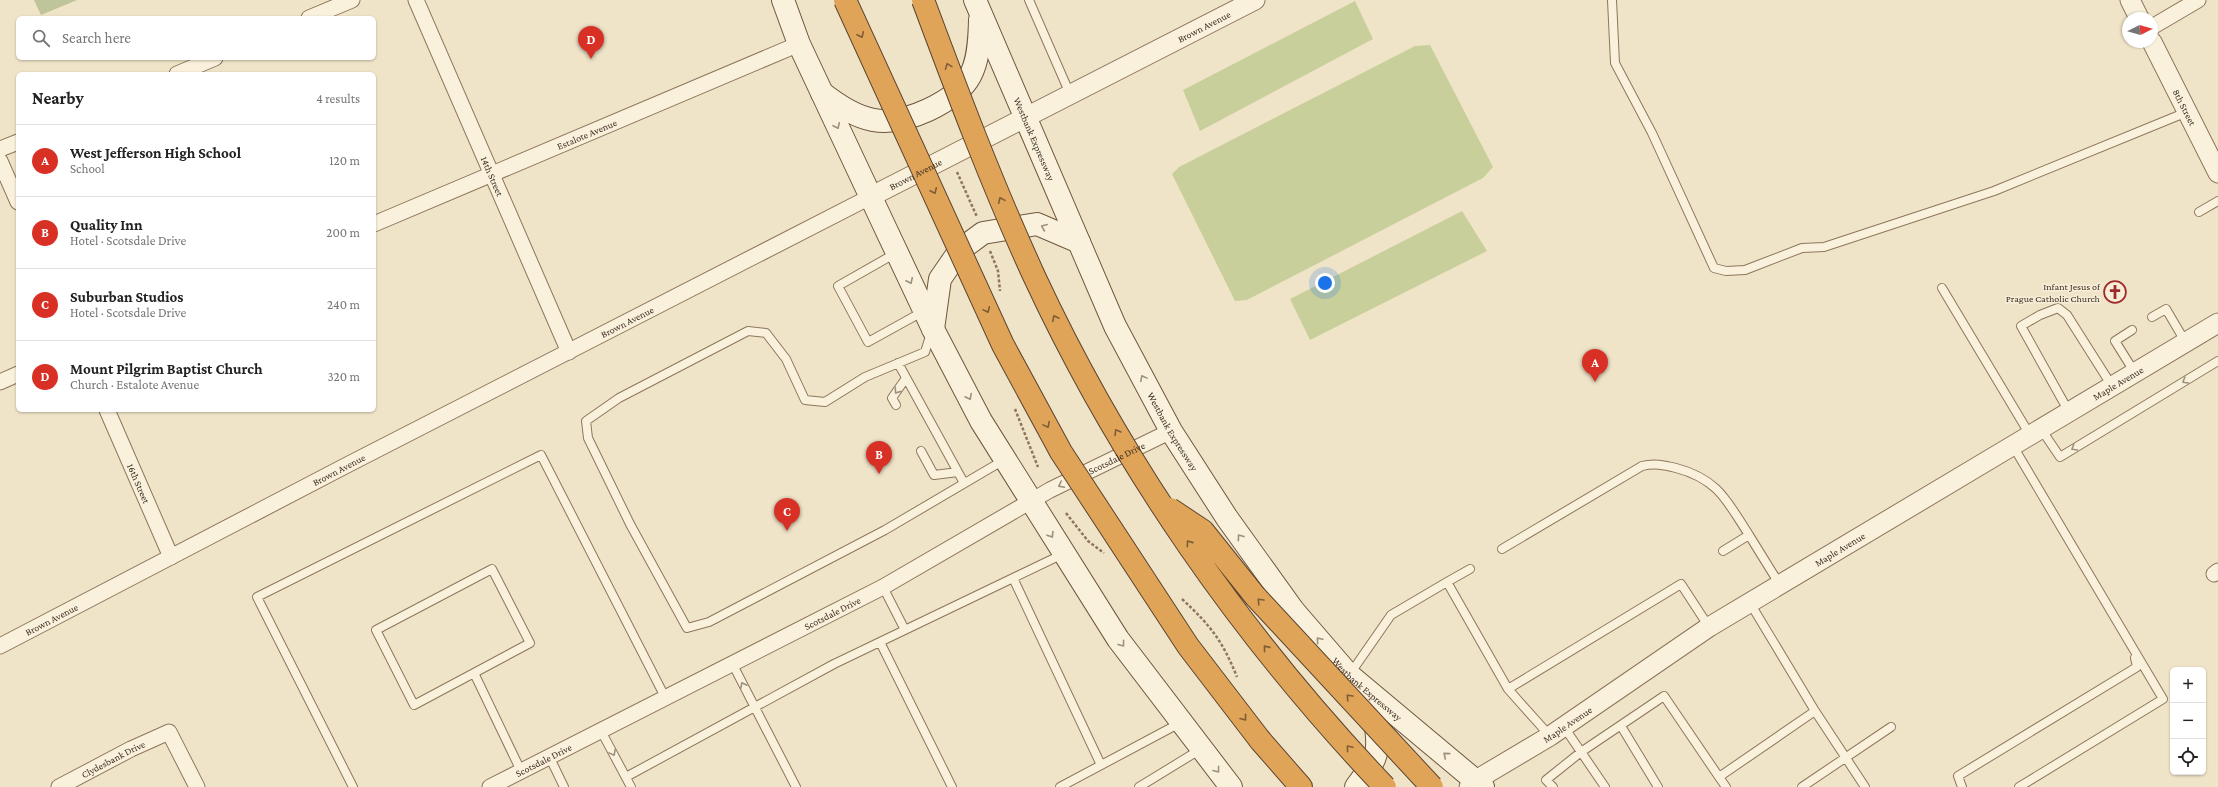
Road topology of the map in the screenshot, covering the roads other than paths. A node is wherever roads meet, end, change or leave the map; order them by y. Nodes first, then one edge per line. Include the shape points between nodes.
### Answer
1 (352, 0) edge
2 (416, 0) edge
3 (783, 0) edge
4 (845, 0) edge
5 (923, 0) edge
6 (1029, 0) edge
7 (1255, 0) edge
8 (1612, 0) edge
9 (2130, 0) edge
10 (2198, 0) edge
11 (978, 7) edge
12 (2137, 12) edge
13 (314, 16) edge
14 (2158, 23) edge
15 (799, 44) junction
16 (2155, 48) edge
17 (210, 60) edge
18 (182, 72) edge
19 (821, 92) junction
20 (1070, 94) junction
21 (2187, 112) junction
22 (1026, 116) junction
23 (16, 143) edge
24 (0, 149) edge
25 (0, 161) edge
26 (2218, 173) edge
27 (492, 174) junction
28 (16, 197) edge
29 (870, 197) junction
30 (2218, 201) edge
31 (2199, 212) dead end
32 (376, 223) edge
33 (1079, 242) junction
34 (897, 253) junction
35 (1942, 288) dead end
36 (2152, 317) dead end
37 (929, 320) junction
38 (2218, 324) edge
39 (2132, 330) dead end
40 (2186, 343) junction
41 (569, 352) junction
42 (2218, 361) edge
43 (898, 363) junction
44 (2135, 373) junction
45 (16, 375) edge
46 (906, 378) junction
47 (0, 382) edge
48 (2112, 387) junction
49 (896, 405) dead end
50 (108, 412) edge
51 (2070, 413) junction
52 (1171, 431) junction
53 (2036, 433) junction
54 (2013, 446) junction
55 (921, 451) dead end
56 (1004, 460) junction
57 (958, 472) junction
58 (964, 483) junction
59 (1159, 501) junction
60 (1031, 502) junction
61 (1749, 534) junction
62 (1502, 549) dead end
63 (1723, 551) dead end
64 (1063, 554) junction
65 (171, 557) junction
66 (1470, 569) dead end
67 (1013, 578) junction
68 (1447, 582) junction
69 (1780, 585) junction
70 (883, 587) junction
71 (1750, 603) junction
72 (1709, 627) junction
73 (906, 630) junction
74 (880, 642) junction
75 (0, 646) edge
76 (2135, 653) junction
77 (732, 663) junction
78 (474, 673) junction
79 (1349, 675) junction
80 (1508, 689) junction
81 (1369, 691) junction
82 (665, 697) junction
83 (755, 708) junction
84 (1815, 711) junction
85 (1181, 722) junction
86 (1621, 726) junction
87 (1891, 727) dead end
88 (600, 729) junction
89 (1557, 731) junction
90 (1260, 740) junction
91 (1201, 749) junction
92 (1581, 752) junction
93 (550, 756) junction
94 (1846, 758) junction
95 (1101, 765) junction
96 (521, 771) junction
97 (626, 777) junction
98 (1720, 777) junction
99 (1476, 785) edge
100 (59, 787) edge
101 (197, 787) edge
102 (353, 787) edge
103 (490, 787) edge
104 (564, 787) edge
105 (631, 787) edge
106 (796, 787) edge
107 (952, 787) edge
108 (1060, 787) edge
109 (1139, 787) edge
110 (1231, 787) edge
111 (1291, 787) edge
112 (1301, 787) edge
113 (1356, 787) edge
114 (1385, 787) edge
115 (1432, 787) edge
116 (1552, 787) edge
117 (1605, 787) edge
118 (1658, 787) edge
119 (1726, 787) edge
120 (1802, 787) edge
121 (1864, 787) edge
122 (1962, 787) edge
123 (2019, 787) edge

1 - 13 street
2 - 27 street, 14th Street
3 - 15 main road
4 -> 90 highway, bridge via 1003,345 1062,452 1188,646
59 -> 5 highway, bridge via 1071,350 1036,280 986,167
6 - 20 lane
7 - 20 street, Brown Avenue
8 - 21 lane via 1615,63 1652,133 1714,268 1726,271 1745,270 1802,248 1824,247 1994,191
9 - 12 street
10 - 14 street
11 - 19 main road via 980,47 977,59 965,85 949,101 912,118 886,122 860,117
11 - 22 main road, Westbank Expressway
15 - 19 main road
15 - 27 street, Estalote Avenue
16 - 21 street, 8th Street
17 - 18 street
19 -> 29 main road
20 - 22 street, Brown Avenue
21 - 26 street, 8th Street
22 - 29 street, Brown Avenue
22 - 33 main road, Westbank Expressway
23 - 24 street
25 - 28 street
27 - 32 street, Estalote Avenue
27 - 41 street, 14th Street
29 - 34 main road
29 - 41 street, Brown Avenue
30 - 31 lane
33 -> 37 main road via 1038,224 983,233 960,250 940,280
52 -> 33 main road, Westbank Expressway via 1115,326
34 -> 37 main road
34 - 37 lane via 838,286 868,342
35 - 53 lane
36 - 40 lane via 2166,309
37 - 43 lane via 925,352
37 -> 56 main road
38 - 40 street, Maple Avenue
39 - 44 lane via 2115,341
40 - 44 street, Maple Avenue
41 - 65 street, Brown Avenue
42 -> 53 lane via 2060,457
43 - 46 lane
43 - 58 lane via 865,376 825,402 806,400 786,359 766,333 748,331 619,398 586,420 588,438 630,524 688,628 709,622 878,534
44 - 48 street, Maple Avenue
45 - 47 street
46 -> 49 lane via 892,398
46 - 57 lane
48 - 51 street, Maple Avenue
48 - 51 lane via 2067,315 2058,308 2021,326
50 - 65 street, 16th Street
51 - 53 street, Maple Avenue
52 -> 60 street, Scotsdale Drive via 1050,490
79 -> 52 main road, Westbank Expressway via 1293,610 1227,518
53 - 54 street, Maple Avenue
54 - 69 street, Maple Avenue
54 - 76 lane
55 - 57 lane via 934,475
56 - 58 lane
56 - 60 main road
57 - 58 lane
114 -> 59 highway, bridge via 1262,644
115 -> 59 highway, bridge via 1255,596 1203,531
60 -> 64 main road
60 - 70 street, Scotsdale Drive
61 - 62 lane via 1723,495 1710,482 1690,472 1651,464 1642,466
61 - 63 lane
61 - 69 lane
64 - 67 lane
64 -> 85 main road via 1118,639
65 - 75 street, Brown Avenue
66 - 68 lane
67 - 73 lane
67 - 95 lane
68 - 79 lane via 1391,615
68 - 80 lane
69 - 71 street, Maple Avenue
70 - 73 lane
70 - 77 street, Scotsdale Drive
71 - 72 street, Maple Avenue
71 - 84 lane
72 - 80 lane via 1681,584
72 - 89 street, Maple Avenue
73 - 74 lane
74 - 83 lane via 834,664
74 - 107 lane
76 - 122 lane via 2137,667 1958,776
76 - 123 lane via 2163,699
77 - 82 street, Scotsdale Drive
83 -> 77 lane
78 - 78 lane via 530,643 492,569 376,630 414,706
78 - 96 lane
79 - 81 main road, Westbank Expressway
80 - 89 lane
99 -> 81 main road, Westbank Expressway
81 - 113 main road via 1378,738 1375,763
82 - 88 street, Scotsdale Drive
82 - 102 lane via 541,455 257,597
83 - 97 lane
83 - 106 lane
84 - 94 lane
84 - 98 lane
85 - 91 main road
85 - 95 lane
86 - 92 lane
86 - 98 lane via 1664,696
86 - 118 lane
87 - 94 lane
88 - 93 street, Scotsdale Drive
88 -> 97 lane
89 - 92 lane
89 - 99 street, Maple Avenue
90 - 111 highway
90 - 112 highway
91 - 109 lane
91 -> 110 main road
92 - 116 lane via 1546,780
92 - 117 lane
93 - 96 street, Scotsdale Drive
93 - 104 lane
94 - 120 lane
94 - 121 lane
95 - 108 lane
96 - 103 street, Scotsdale Drive
97 - 105 lane
98 - 119 lane
100 - 101 street, Clydesbank Drive via 168,732

